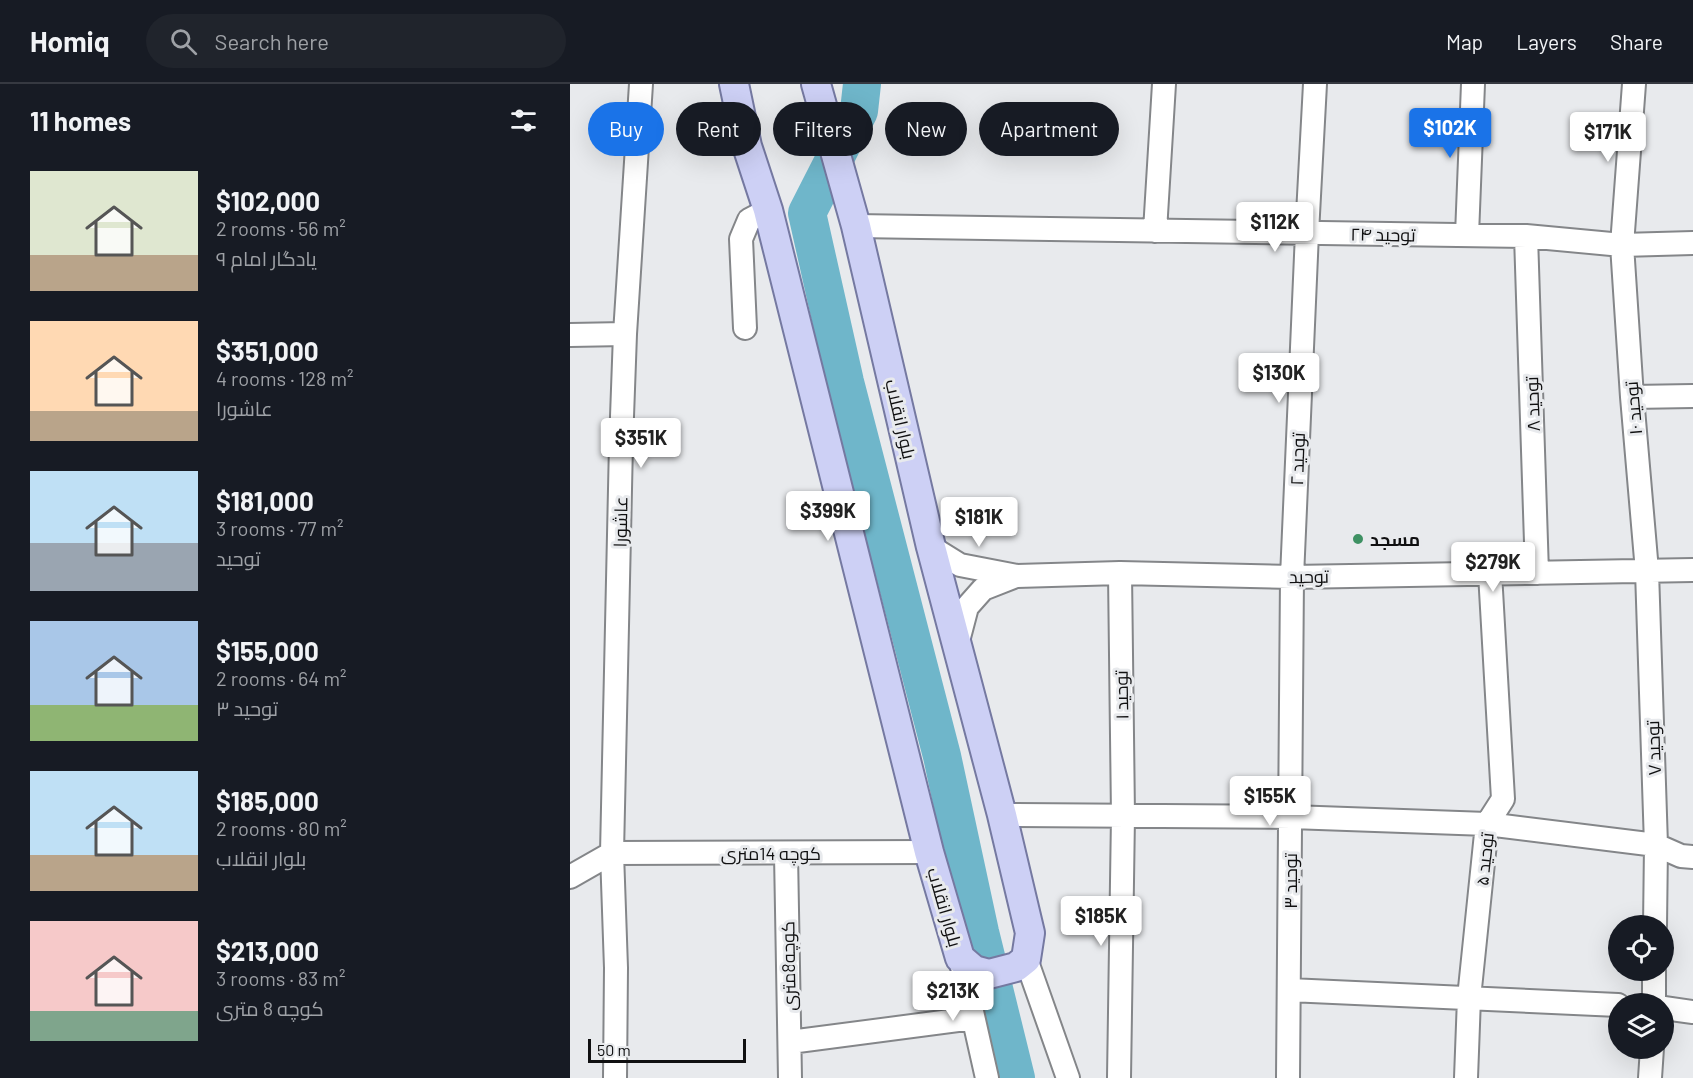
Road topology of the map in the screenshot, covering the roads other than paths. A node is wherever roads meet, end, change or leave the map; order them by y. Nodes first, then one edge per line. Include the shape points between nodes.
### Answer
1 (641, 84) edge
2 (723, 84) edge
3 (734, 84) edge
4 (816, 84) edge
5 (1164, 84) edge
6 (1315, 84) edge
7 (1473, 84) edge
8 (1634, 84) edge
9 (730, 102) edge
10 (738, 102) edge
11 (750, 156) edge
12 (768, 210) junction
13 (856, 226) junction
14 (1155, 231) junction
15 (1306, 233) junction
16 (1467, 235) junction
17 (1526, 236) junction
18 (1693, 243) edge
19 (1622, 245) junction
20 (745, 328) dead end
21 (626, 334) junction
22 (570, 335) edge
23 (1693, 396) edge
24 (1632, 397) junction
25 (931, 547) junction
26 (1693, 570) edge
27 (1647, 571) junction
28 (1120, 573) junction
29 (1490, 573) junction
30 (1537, 573) junction
31 (1017, 576) junction
32 (1292, 577) junction
33 (957, 645) junction
34 (1002, 816) junction
35 (1123, 816) junction
36 (1291, 817) junction
37 (1487, 824) junction
38 (1656, 845) junction
39 (929, 852) junction
40 (612, 853) junction
41 (786, 854) junction
42 (1693, 857) edge
43 (570, 877) edge
44 (1655, 915) edge
45 (1021, 963) junction
46 (967, 964) junction
47 (1289, 990) junction
48 (1469, 998) junction
49 (1608, 1005) edge
50 (1674, 1009) edge
51 (1693, 1012) edge
52 (973, 1018) junction
53 (790, 1042) junction
54 (1651, 1059) edge
55 (615, 1078) edge
56 (790, 1078) edge
57 (987, 1078) edge
58 (1068, 1078) edge
59 (1119, 1078) edge
60 (1288, 1078) edge
61 (1467, 1078) edge
62 (1650, 1078) edge

1 - 21 street, عاشورا
2 - 9 main road
3 - 10 main road, بلوار انقلاب
4 - 13 main road, بلوار انقلاب
5 - 14 street
6 - 15 street, توحید ۲
7 - 16 street
8 - 19 street, توحید ۱۰
11 - 12 main road, بلوار انقلاب
12 - 20 street via 749,220 741,239
12 - 39 main road, بلوار انقلاب
13 - 14 street, توحید ۲۴
13 - 25 main road, بلوار انقلاب
14 - 15 street, توحید ۲۴
15 - 16 street, توحید ۲۴
15 - 32 street, توحید ۲
16 - 17 street, توحید ۲۴
17 - 19 street, توحید ۲۴
17 - 30 street, توحید ۸
18 - 19 street, توحید ۲۴
19 - 24 street, توحید ۱۰
21 - 22 street
21 - 40 street, عاشورا
23 - 24 street
24 - 27 street, توحید ۱۰
25 - 31 street, توحید via 960,565
25 - 33 main road, بلوار انقلاب
26 - 27 street, توحید
27 - 30 street, توحید
27 - 38 street, توحید ۷
28 - 31 street, توحید
28 - 32 street, توحید
28 - 35 street, توحید ۱
29 - 30 street, توحید
29 - 32 street, توحید
29 - 37 street, توحید ۵ via 1503,799
31 - 33 street via 983,589 967,607
32 - 36 street, توحید ۳
33 - 34 main road, بلوار انقلاب
34 - 35 street
34 - 45 main road, بلوار انقلاب via 1030,933
35 - 36 street
35 - 59 street, توحید ۱
36 - 37 street
36 - 47 street, توحید ۳
37 - 38 street
37 - 48 street, توحید ۵
38 - 42 street
38 - 44 street, توحید ۷
39 - 41 street, کوچه 14متری
39 - 46 main road, بلوار انقلاب
40 - 41 street, کوچه 14متری
40 - 43 street
40 - 55 street, عاشورا
41 - 53 street, کوچه8متری
45 - 46 main road via 989,974
45 - 58 street
46 - 52 street
47 - 48 street
47 - 60 street, توحید ۳
48 - 49 street
48 - 61 street, توحید ۵
50 - 51 street
52 - 53 street
52 - 57 street
53 - 56 street, کوچه8متری
54 - 62 street

